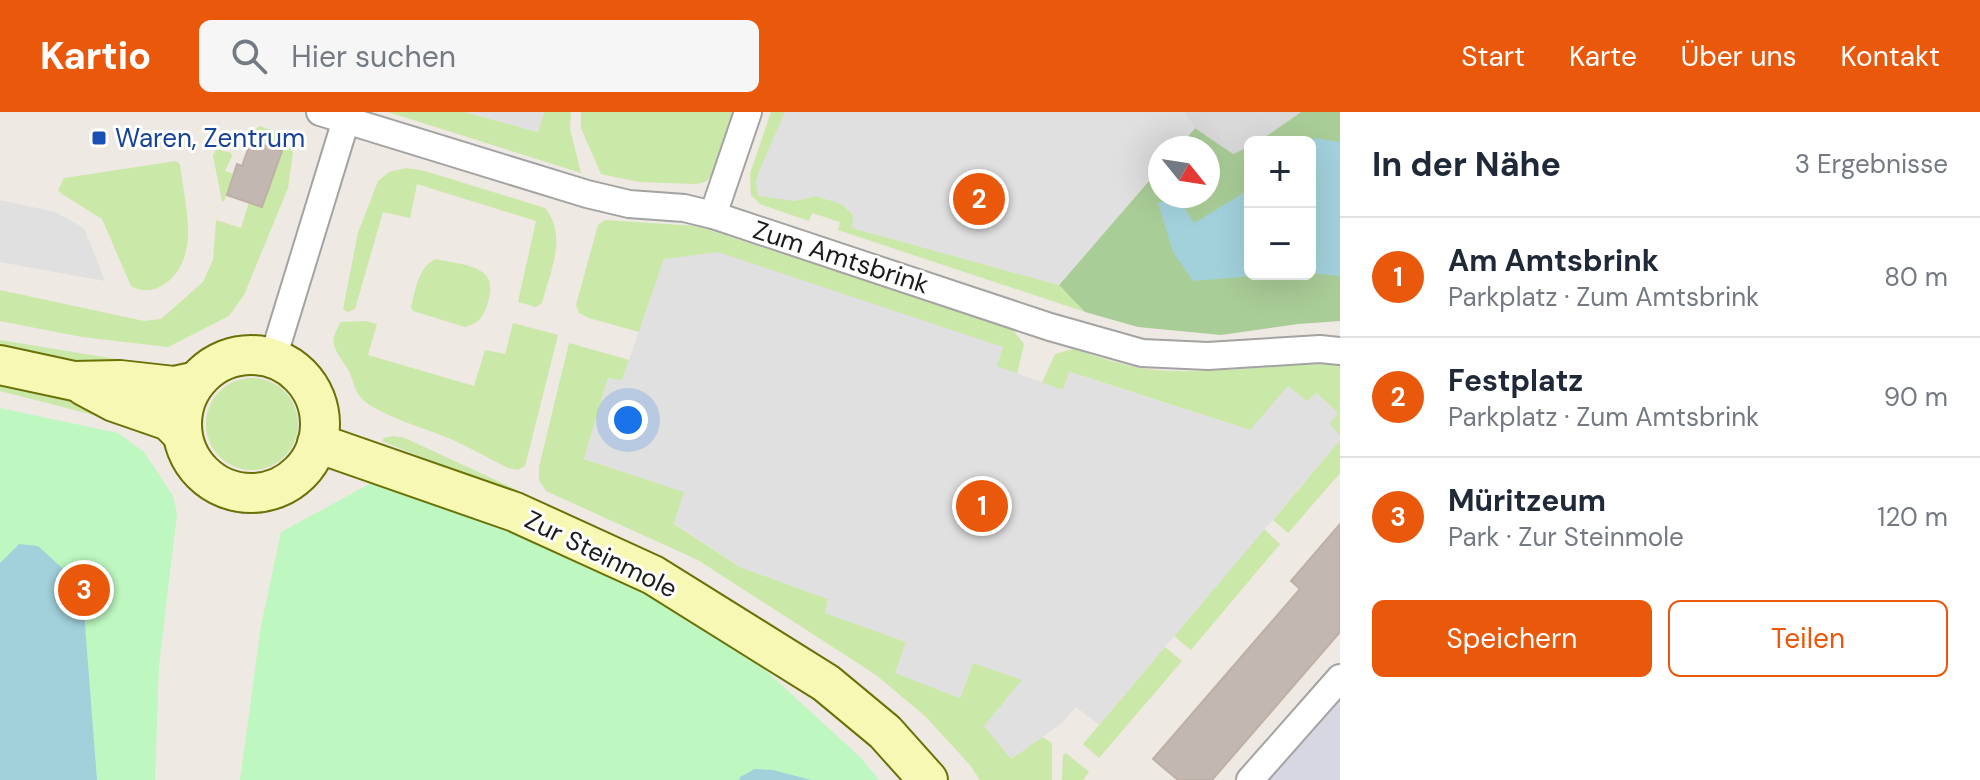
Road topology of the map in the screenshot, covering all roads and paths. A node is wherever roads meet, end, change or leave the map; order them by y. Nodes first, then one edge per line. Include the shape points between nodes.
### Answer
1 (320, 112) edge
2 (748, 112) edge
3 (346, 120) junction
4 (713, 215) junction
5 (1340, 351) edge
6 (273, 358) junction
7 (0, 365) edge
8 (74, 381) junction
9 (197, 381) junction
10 (182, 434) junction
11 (317, 443) junction
12 (1340, 678) edge
13 (928, 780) edge
14 (1250, 780) edge

1 - 3 street, Zum Amtsbrink
2 - 4 street
3 - 4 street, Zum Amtsbrink via 587,194
3 - 6 street
4 - 5 street, Zum Amtsbrink via 1142,353
6 - 9 street via 231,358
6 - 11 street via 302,377 312,392 319,417
7 - 8 street
8 - 9 street via 174,386
8 - 10 street via 169,421
9 - 10 street via 187,397
10 - 11 street via 196,467 238,492 271,490 300,473
11 - 13 street, Zur Steinmole via 515,512 653,575 826,683 885,732
12 - 14 street

